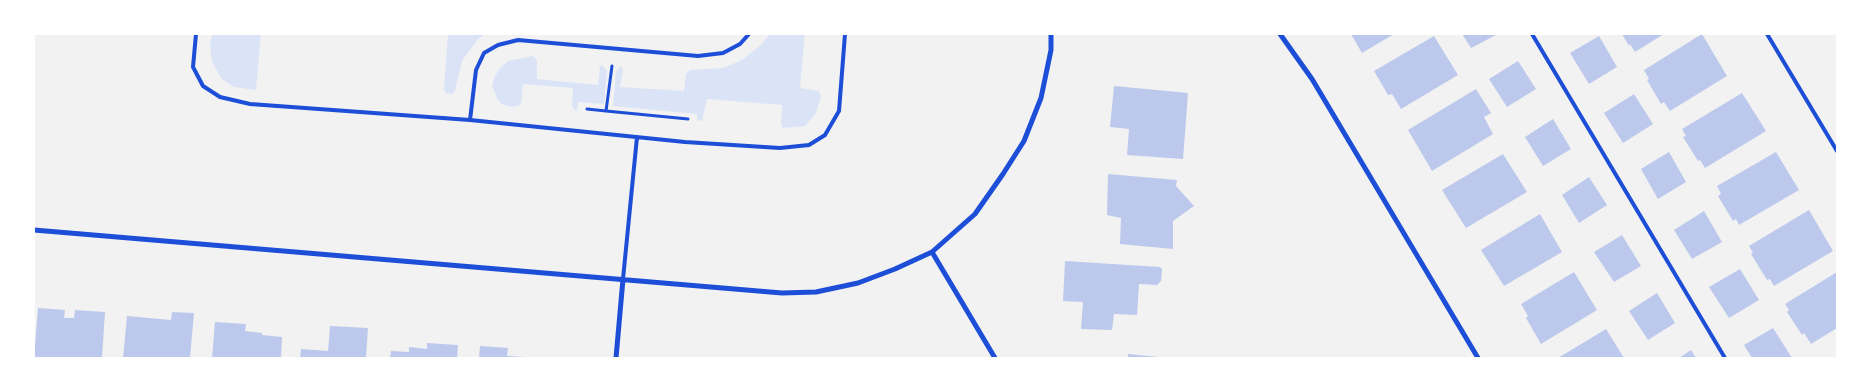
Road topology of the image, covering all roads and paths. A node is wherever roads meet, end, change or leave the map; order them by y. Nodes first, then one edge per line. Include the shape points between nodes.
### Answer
1 (196, 34) edge
2 (749, 34) edge
3 (846, 34) edge
4 (1051, 34) edge
5 (1280, 34) edge
6 (1532, 34) edge
7 (1767, 34) edge
8 (612, 66) dead end
9 (587, 109) dead end
10 (606, 111) junction
11 (688, 119) dead end
12 (470, 120) junction
13 (637, 137) junction
14 (1837, 151) edge
15 (34, 230) edge
16 (932, 252) junction
17 (623, 279) junction
18 (616, 358) edge
19 (995, 358) edge
20 (1478, 358) edge
21 (1725, 358) edge

1 - 12 lane via 193,67 203,86 220,97 250,104
2 - 12 lane via 740,44 723,53 698,56 518,40 498,45 484,53 476,70
3 - 13 lane via 839,111 825,135 809,145 780,148
4 - 16 street via 1042,98 1024,141 975,214
5 - 20 street via 1312,79
6 - 21 lane
7 - 14 lane
8 - 10 path
9 - 10 path
10 - 11 path
12 - 13 lane
13 - 17 lane
15 - 17 street
16 - 17 street via 858,283 816,292 782,293
16 - 19 street
17 - 18 street

